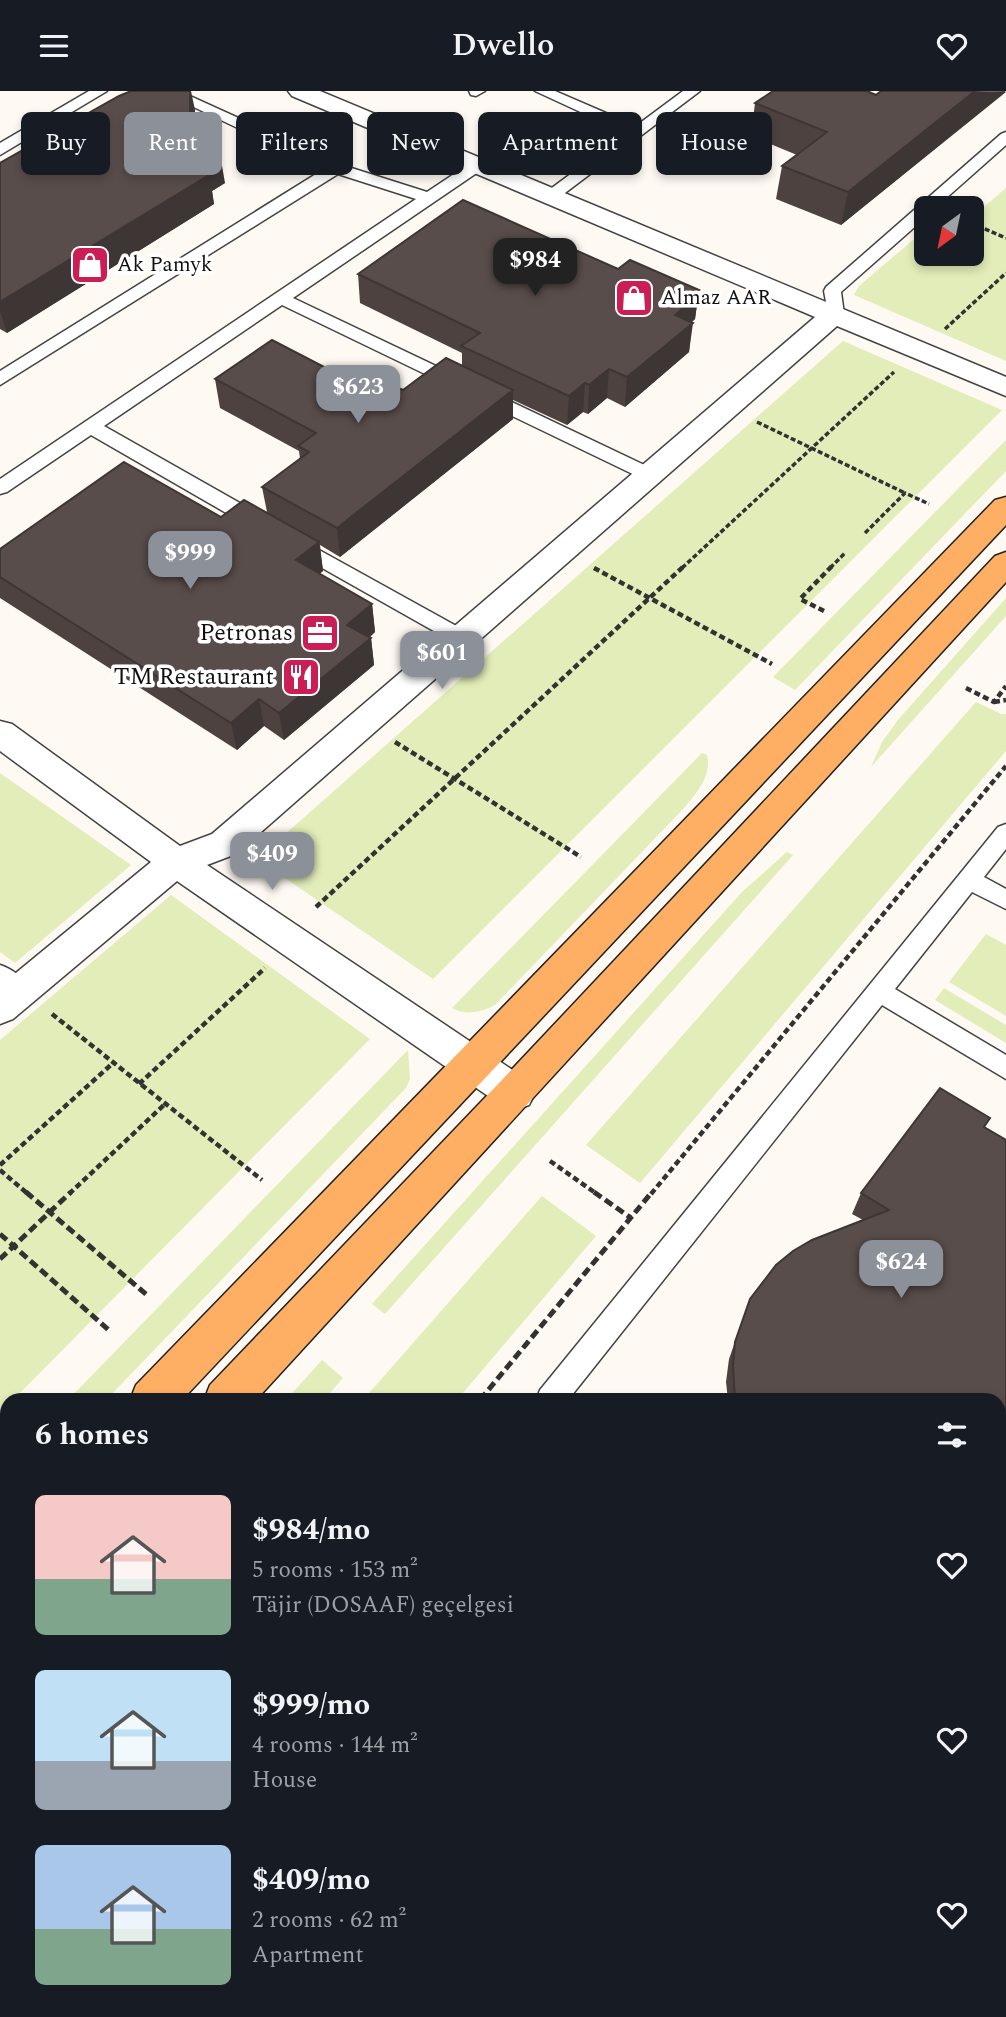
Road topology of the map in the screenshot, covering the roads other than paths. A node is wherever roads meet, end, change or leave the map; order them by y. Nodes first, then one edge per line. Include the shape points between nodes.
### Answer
1 (100, 91) edge
2 (167, 91) edge
3 (300, 91) edge
4 (541, 91) edge
5 (693, 91) edge
6 (591, 112) edge
7 (236, 122) edge
8 (642, 129) edge
9 (1006, 137) edge
10 (0, 150) edge
11 (478, 165) joint
12 (353, 174) edge
13 (325, 175) edge
14 (502, 175) edge
15 (580, 175) edge
16 (551, 196) junction
17 (431, 199) junction
18 (282, 299) junction
19 (835, 314) junction
20 (0, 379) edge
21 (1006, 387) edge
22 (90, 427) junction
23 (650, 475) junction
24 (0, 488) edge
25 (1006, 507) edge
26 (1006, 563) edge
27 (462, 638) junction
28 (0, 733) edge
29 (1006, 833) edge
30 (176, 862) junction
31 (968, 879) junction
32 (1006, 901) edge
33 (879, 991) junction
34 (15, 995) edge
35 (475, 1065) junction
36 (1006, 1068) edge
37 (515, 1093) junction
38 (159, 1393) edge
39 (233, 1393) edge
40 (556, 1393) edge

1 - 10 lane
2 - 7 lane
3 - 11 street
4 - 6 lane
5 - 8 lane
9 - 19 lane via 832,291
11 - 17 lane
12 - 17 lane
13 - 20 lane
14 - 16 street
15 - 16 lane
16 - 19 street
17 - 18 lane
18 - 22 lane
18 - 23 lane
19 - 21 street
19 - 23 street
22 - 24 lane
22 - 27 lane
23 - 27 street
25 - 35 main road
26 - 37 main road
27 - 30 street via 224,844
28 - 30 street
29 - 31 lane
30 - 34 street
30 - 35 street
31 - 32 lane
31 - 33 lane
33 - 36 lane
33 - 40 lane
35 - 37 street
35 - 38 main road
37 - 39 main road

